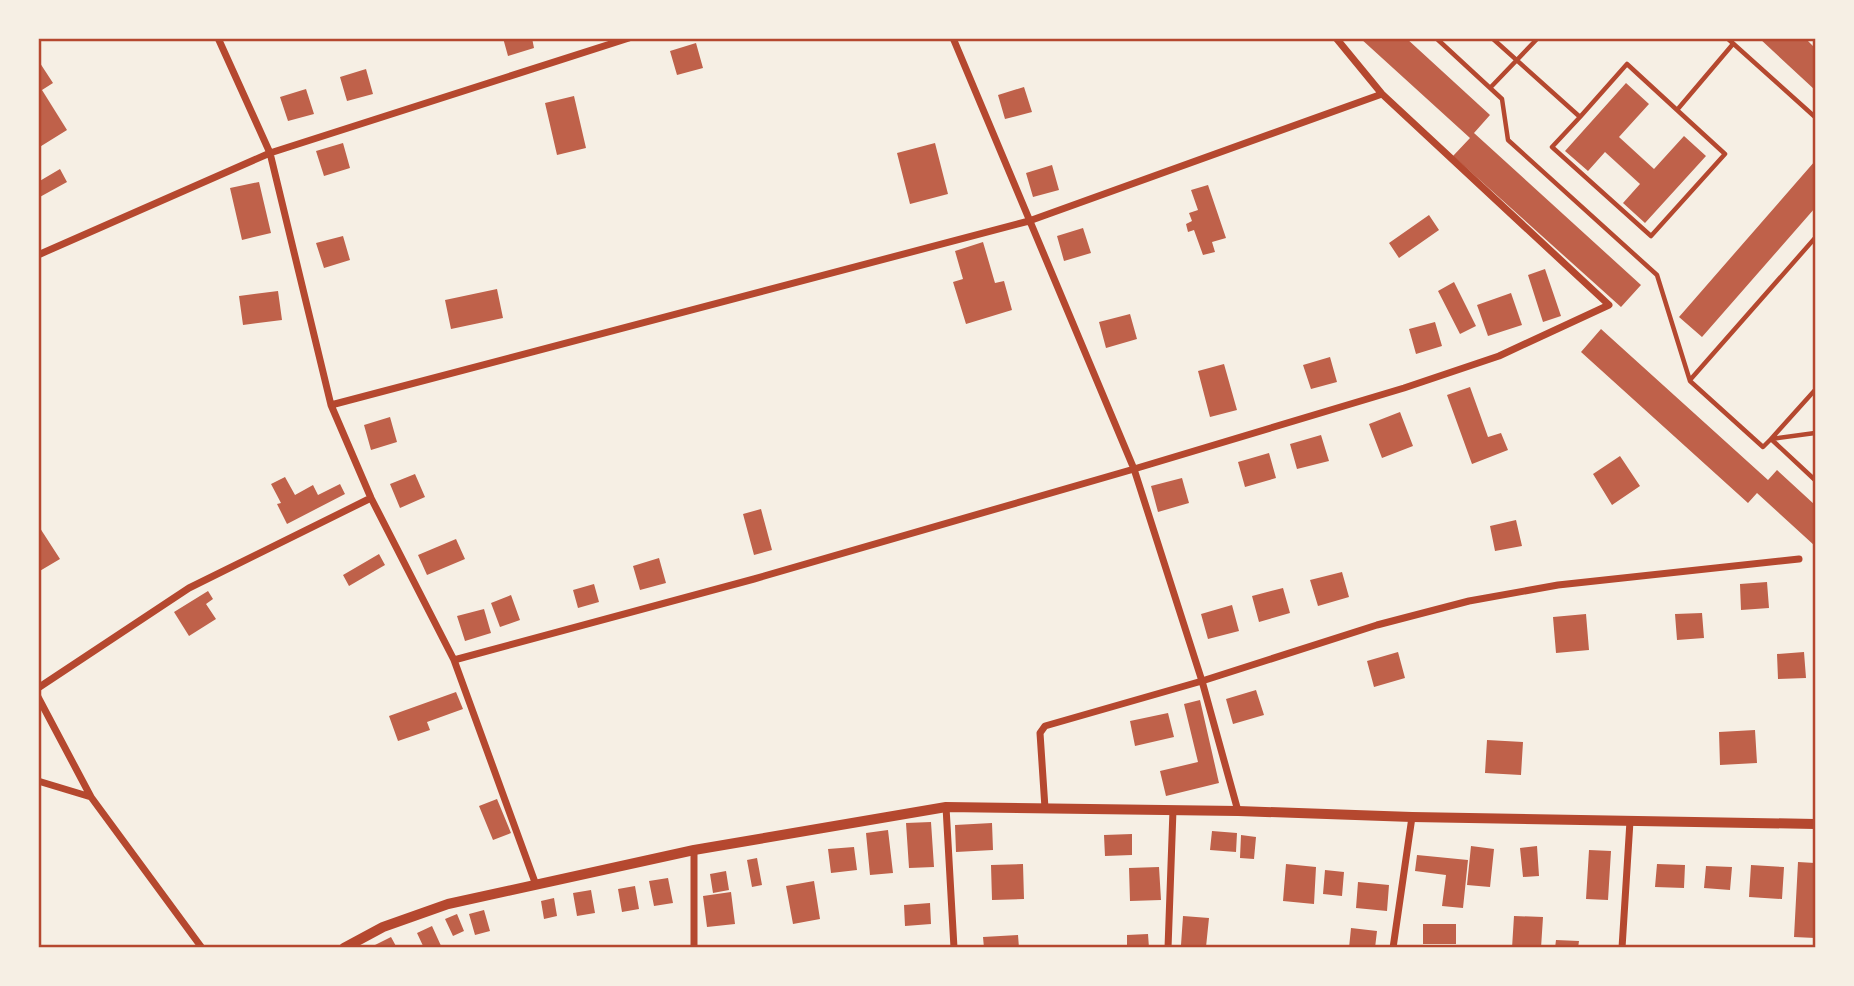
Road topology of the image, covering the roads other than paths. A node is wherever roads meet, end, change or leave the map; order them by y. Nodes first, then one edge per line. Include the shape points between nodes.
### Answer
1 (218, 38) edge
2 (629, 38) edge
3 (953, 38) edge
4 (1336, 38) edge
5 (1436, 38) edge
6 (1492, 38) edge
7 (1538, 38) edge
8 (1727, 38) edge
9 (1733, 44) junction
10 (1517, 60) junction
11 (1490, 88) junction
12 (1382, 94) junction
13 (1676, 110) junction
14 (1580, 117) junction
15 (1815, 117) edge
16 (270, 153) junction
17 (1029, 221) junction
18 (1815, 238) edge
19 (38, 255) edge
20 (1690, 381) junction
21 (1815, 390) edge
22 (331, 405) junction
23 (1815, 433) edge
24 (1771, 439) junction
25 (1134, 470) junction
26 (1815, 480) edge
27 (371, 498) junction
28 (1799, 559) dead end
29 (454, 660) junction
30 (1202, 681) junction
31 (38, 688) edge
32 (38, 697) edge
33 (38, 780) edge
34 (91, 797) junction
35 (946, 807) junction
36 (1045, 808) junction
37 (1172, 810) junction
38 (1238, 811) junction
39 (1412, 817) junction
40 (1630, 821) junction
41 (1815, 824) edge
42 (694, 850) junction
43 (536, 885) junction
44 (202, 947) edge
45 (344, 947) edge
46 (694, 947) edge
47 (954, 947) edge
48 (1168, 947) edge
49 (1393, 947) edge
50 (1622, 947) edge

1 - 16 street
2 - 16 street
3 - 17 street
4 - 12 street
5 - 11 lane
6 - 10 lane
7 - 10 lane
8 - 9 lane
9 - 13 lane
9 - 15 lane
10 - 11 lane
10 - 14 lane
11 - 20 lane via 1502,99 1508,140 1657,275
12 - 17 street
12 - 25 street via 1609,305 1499,356
13 - 14 lane via 1627,64
13 - 14 lane via 1725,154 1651,236 1552,147
16 - 19 street
16 - 22 street
17 - 22 street
17 - 25 street
18 - 20 lane
20 - 24 lane via 1763,447
21 - 24 lane
22 - 27 street
23 - 24 lane
24 - 26 lane
25 - 29 street
25 - 30 street
27 - 29 street
27 - 31 street via 189,588
28 - 30 street via 1558,585 1469,601
29 - 43 street
30 - 36 street via 1042,727
30 - 38 street
32 - 34 street
33 - 34 street
34 - 44 street
35 - 36 street
35 - 42 street
35 - 47 street
36 - 37 street
37 - 38 street
37 - 48 street
38 - 39 street
39 - 40 street
39 - 49 street
40 - 41 street
40 - 50 street
42 - 43 street
42 - 46 street
43 - 45 street via 448,904 383,927

